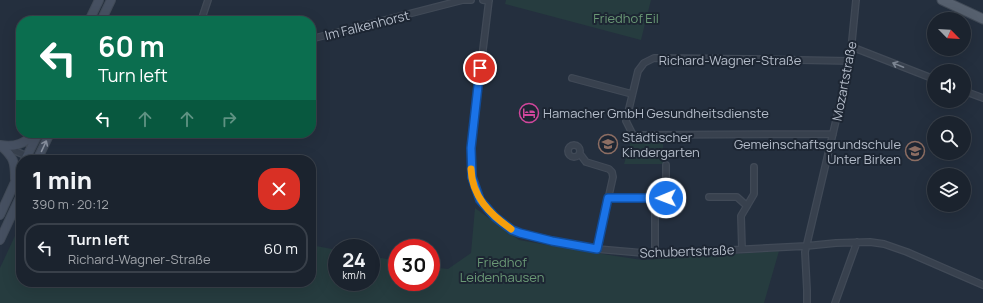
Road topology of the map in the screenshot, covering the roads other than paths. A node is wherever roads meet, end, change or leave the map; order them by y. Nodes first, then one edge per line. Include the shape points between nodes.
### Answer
1 (99, 0) edge
2 (111, 0) edge
3 (208, 0) edge
4 (471, 0) edge
5 (487, 0) edge
6 (856, 0) edge
7 (942, 0) edge
8 (91, 16) edge
9 (103, 16) edge
10 (203, 16) edge
11 (983, 19) edge
12 (316, 38) edge
13 (852, 47) junction
14 (850, 61) junction
15 (927, 76) edge
16 (572, 78) dead end
17 (971, 93) edge
18 (632, 94) junction
19 (983, 98) edge
20 (833, 134) junction
21 (30, 138) edge
22 (35, 138) edge
23 (48, 138) edge
24 (0, 145) edge
25 (580, 154) dead end
26 (20, 155) edge
27 (27, 155) edge
28 (39, 155) edge
29 (666, 165) dead end
30 (754, 167) dead end
31 (15, 182) joint
32 (709, 197) dead end
33 (608, 198) junction
34 (655, 198) junction
35 (666, 198) junction
36 (16, 206) edge
37 (747, 206) junction
38 (654, 209) junction
39 (0, 215) edge
40 (0, 240) edge
41 (857, 242) junction
42 (806, 246) junction
43 (597, 249) junction
44 (742, 249) junction
45 (654, 254) junction
46 (983, 285) edge
47 (807, 303) edge
48 (835, 303) edge

1 - 8 main road
2 - 9 main road
3 - 10 street
4 - 12 street, Im Falkenhorst
5 - 43 street, Schubertstraße via 471,148 472,177 480,200 495,217 512,230 552,241
6 - 13 street, Mozartstraße
7 - 11 main road
13 - 14 street, Mozartstraße
15 -> 13 street
14 - 18 street, Richard-Wagner-Straße via 654,58 640,67
14 - 20 street, Mozartstraße
16 - 18 street
17 - 19 street
18 - 20 street, Richard-Wagner-Straße via 626,121 633,135
20 - 42 street, Mozartstraße
21 - 24 main road via 13,146
22 - 27 main road
28 -> 23 main road
24 - 26 street
24 - 31 main road via 13,159
25 - 33 street via 586,162 612,172
29 - 35 street
30 - 37 street via 754,194
31 - 39 main road
32 - 37 street via 737,197
33 - 34 street
33 - 43 street
34 - 35 street
34 - 38 street
35 - 38 street via 666,209
36 - 40 main road
37 - 44 street via 742,216
38 - 45 street
41 - 42 street, Schubertstraße
41 - 46 street, Schubertstraße via 881,244 907,252
41 - 48 street
42 - 44 street, Schubertstraße
42 - 47 street, Mozartstraße
43 - 45 street, Schubertstraße
44 - 45 street, Schubertstraße

